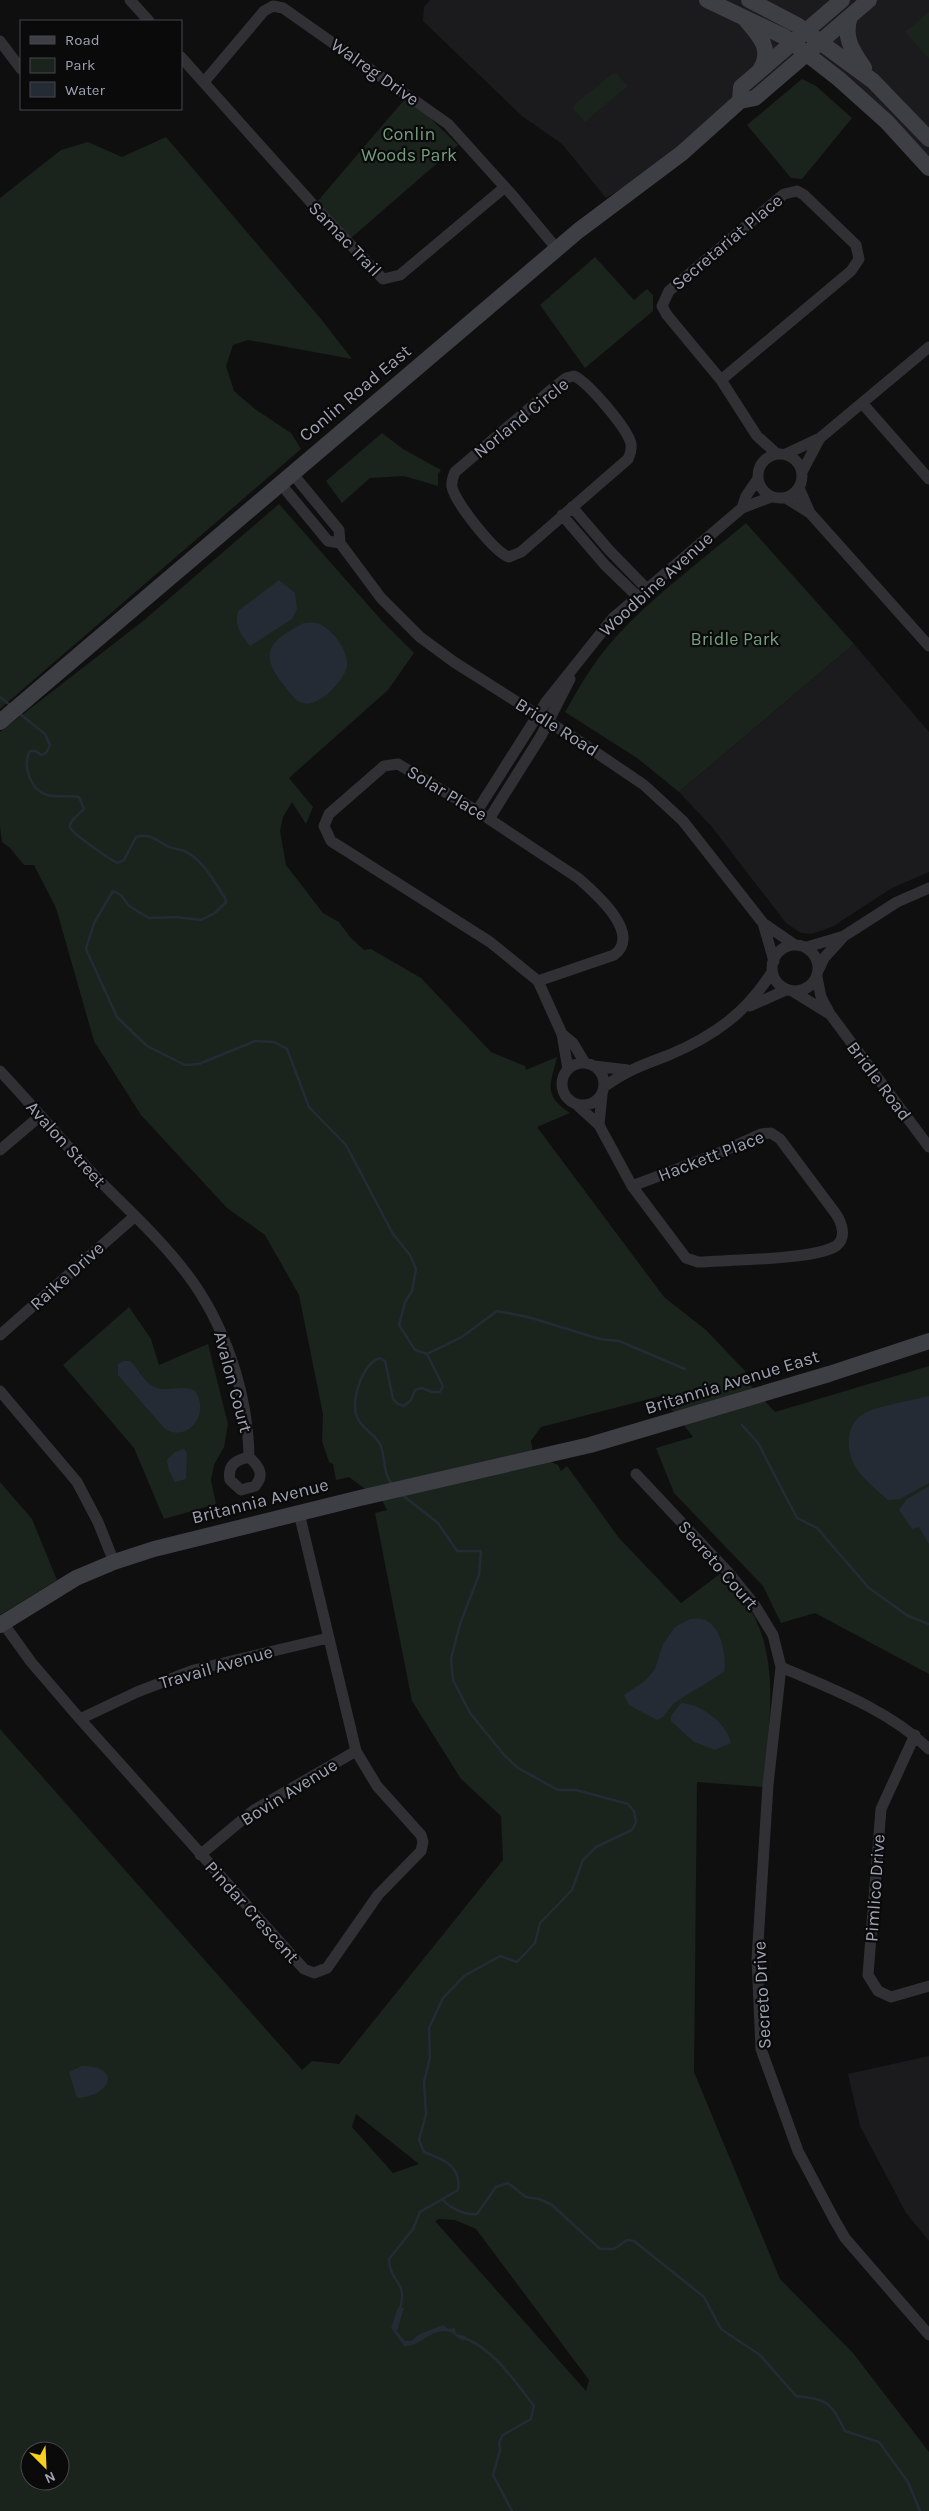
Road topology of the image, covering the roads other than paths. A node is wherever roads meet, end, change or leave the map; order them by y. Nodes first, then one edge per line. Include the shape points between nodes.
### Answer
1 (130, 0) edge
2 (707, 0) edge
3 (749, 0) edge
4 (842, 0) edge
5 (868, 0) edge
6 (744, 16) junction
7 (850, 16) junction
8 (149, 20) edge
9 (806, 31) junction
10 (0, 41) edge
11 (821, 41) junction
12 (793, 42) junction
13 (807, 54) junction
14 (182, 58) edge
15 (20, 68) edge
16 (760, 71) junction
17 (873, 81) junction
18 (204, 82) junction
19 (740, 101) junction
20 (929, 139) edge
21 (929, 168) edge
22 (505, 187) junction
23 (557, 249) junction
24 (929, 347) edge
25 (721, 380) junction
26 (862, 403) junction
27 (756, 436) junction
28 (820, 438) junction
29 (781, 453) junction
30 (762, 463) junction
31 (802, 472) junction
32 (286, 478) junction
33 (929, 479) edge
34 (757, 480) junction
35 (800, 488) junction
36 (771, 497) junction
37 (786, 498) junction
38 (572, 507) junction
39 (742, 508) junction
40 (810, 513) junction
41 (562, 516) junction
42 (646, 588) junction
43 (637, 596) junction
44 (929, 646) edge
45 (575, 666) junction
46 (538, 715) junction
47 (0, 722) edge
48 (549, 722) junction
49 (477, 811) junction
50 (489, 819) junction
51 (929, 888) edge
52 (764, 923) junction
53 (844, 936) junction
54 (801, 946) junction
55 (773, 966) junction
56 (818, 973) junction
57 (538, 981) junction
58 (790, 991) junction
59 (746, 1008) junction
60 (830, 1014) junction
61 (562, 1034) junction
62 (590, 1064) junction
63 (568, 1069) junction
64 (628, 1070) junction
65 (0, 1071) edge
66 (603, 1091) junction
67 (576, 1104) junction
68 (40, 1116) junction
69 (598, 1125) junction
70 (929, 1147) edge
71 (0, 1150) edge
72 (632, 1186) junction
73 (134, 1217) junction
74 (0, 1335) edge
75 (929, 1341) edge
76 (0, 1392) edge
77 (544, 1456) joint
78 (249, 1457) dead end
79 (636, 1474) dead end
80 (299, 1513) junction
81 (114, 1562) junction
82 (1, 1624) edge
83 (328, 1638) junction
84 (781, 1667) junction
85 (80, 1719) junction
86 (915, 1735) junction
87 (929, 1749) edge
88 (356, 1751) junction
89 (200, 1855) junction
90 (929, 1986) edge
91 (929, 2335) edge

1 - 8 street
2 - 6 street
3 - 9 street
4 - 9 street, Conlin Road East
5 - 7 street, Conlin Road East
6 - 12 street
6 - 16 street via 766,53 766,61
7 - 11 street, Conlin Road East
7 - 17 street via 847,39
9 - 11 street
9 - 12 street, Conlin Road East
10 - 15 street
11 - 13 street, Conlin Road East
11 - 17 street
12 - 13 street
12 - 16 street, Conlin Road East
13 - 19 street, Conlin Road East via 755,98
13 - 21 street via 887,122
14 - 18 street
16 - 19 street, Conlin Road East via 741,87
17 - 20 street
18 - 22 street, Walreg Drive via 264,11 273,6 283,8 438,116
18 - 22 street, Samac Trail via 383,279 400,275
19 - 23 street, Conlin Road East via 682,153
22 - 23 street, Walreg Drive
23 - 32 street, Conlin Road East
24 - 26 street
25 - 25 street, Secretariat Place via 851,272 859,258 856,245 797,191 784,194 665,297 662,306 667,316
25 - 27 street, Secretariat Place
26 - 28 street
26 - 33 street
27 - 29 street, Secretariat Place
27 - 30 street, Secretariat Place
28 - 29 street
28 - 31 street
29 - 30 street
29 - 31 street via 795,459
30 - 34 street
31 - 35 street
32 - 46 street, Bridle Road via 328,541 340,543 381,598 420,637
32 - 47 street, Conlin Road East
34 - 36 street
34 - 39 street, Woodbine Avenue
35 - 37 street
35 - 40 street
36 - 37 street
36 - 39 street, Woodbine Avenue
37 - 40 street
38 - 41 street, Norland Circle
38 - 41 street, Norland Circle via 628,459 631,452 628,434 587,384 574,376 559,382 455,472 451,484 454,494 493,548 509,557 521,552
38 - 42 street
39 - 42 street, Woodbine Avenue
40 - 44 street
41 - 43 street
42 - 43 street, Woodbine Avenue
43 - 45 street, Woodbine Avenue via 598,635
45 - 46 street, Woodbine Avenue
45 - 48 street, Woodbine Avenue
46 - 48 street, Bridle Road
46 - 49 street, Woodbine Avenue
48 - 50 street, Woodbine Avenue
48 - 52 street, Bridle Road via 615,764 660,799 702,843
49 - 50 street, Solar Place
49 - 57 street, Solar Place via 406,768 392,764 384,766 329,814 324,826 331,841 490,942
50 - 57 street, Solar Place via 578,878 608,908 625,937 620,950 614,955
51 - 53 street via 897,902
52 - 54 street, Bridle Road
52 - 55 street, Bridle Road
53 - 54 street
53 - 56 street via 824,958
54 - 55 street via 781,950
54 - 56 street via 815,955
55 - 58 street via 776,981
55 - 59 street
56 - 58 street via 808,988
56 - 60 street, Bridle Road via 821,997
57 - 61 street, Solar Place
58 - 59 street
58 - 60 street, Bridle Road
59 - 64 street via 704,1037
60 - 70 street, Bridle Road
61 - 62 street, Solar Place via 574,1043
61 - 63 street, Solar Place
62 - 63 street via 576,1064
62 - 64 street
62 - 66 street via 602,1073
63 - 67 street via 563,1078 563,1090 566,1097
64 - 66 street
65 - 68 street, Avalon Street
66 - 67 street via 589,1104
66 - 69 street
67 - 69 street, Hackett Place
68 - 71 street
68 - 73 street, Avalon Street
69 - 72 street, Hackett Place
72 - 72 street, Hackett Place via 681,1253 694,1261 803,1254 836,1246 842,1237 841,1222 836,1214 780,1139 771,1133 761,1134
73 - 74 street, Raike Drive
73 - 78 street, Avalon Court via 186,1272 211,1308 222,1333 238,1389
75 - 77 street, Britannia Avenue East via 624,1436
76 - 81 street via 77,1482
77 - 80 street, Britannia Avenue
79 - 84 street, Secreto Court via 754,1604 773,1635
80 - 81 street, Britannia Avenue via 184,1540
80 - 83 street, Pindar Crescent
81 - 82 street, Britannia Avenue via 76,1578
82 - 85 street, Pindar Crescent
83 - 85 street, Travail Avenue via 194,1670
83 - 88 street, Pindar Crescent
84 - 86 street via 864,1704
84 - 91 street, Secreto Drive via 768,1785 757,1959 761,2048 798,2151 834,2220 845,2238
85 - 89 street, Pindar Crescent
86 - 87 street
86 - 90 street, Pimlico Drive via 881,1809 868,1975 878,1991 891,1997
88 - 89 street, Bovin Avenue via 254,1810
88 - 89 street, Pindar Crescent via 377,1786 421,1835 423,1847 378,1895 327,1968 314,1973 304,1969

